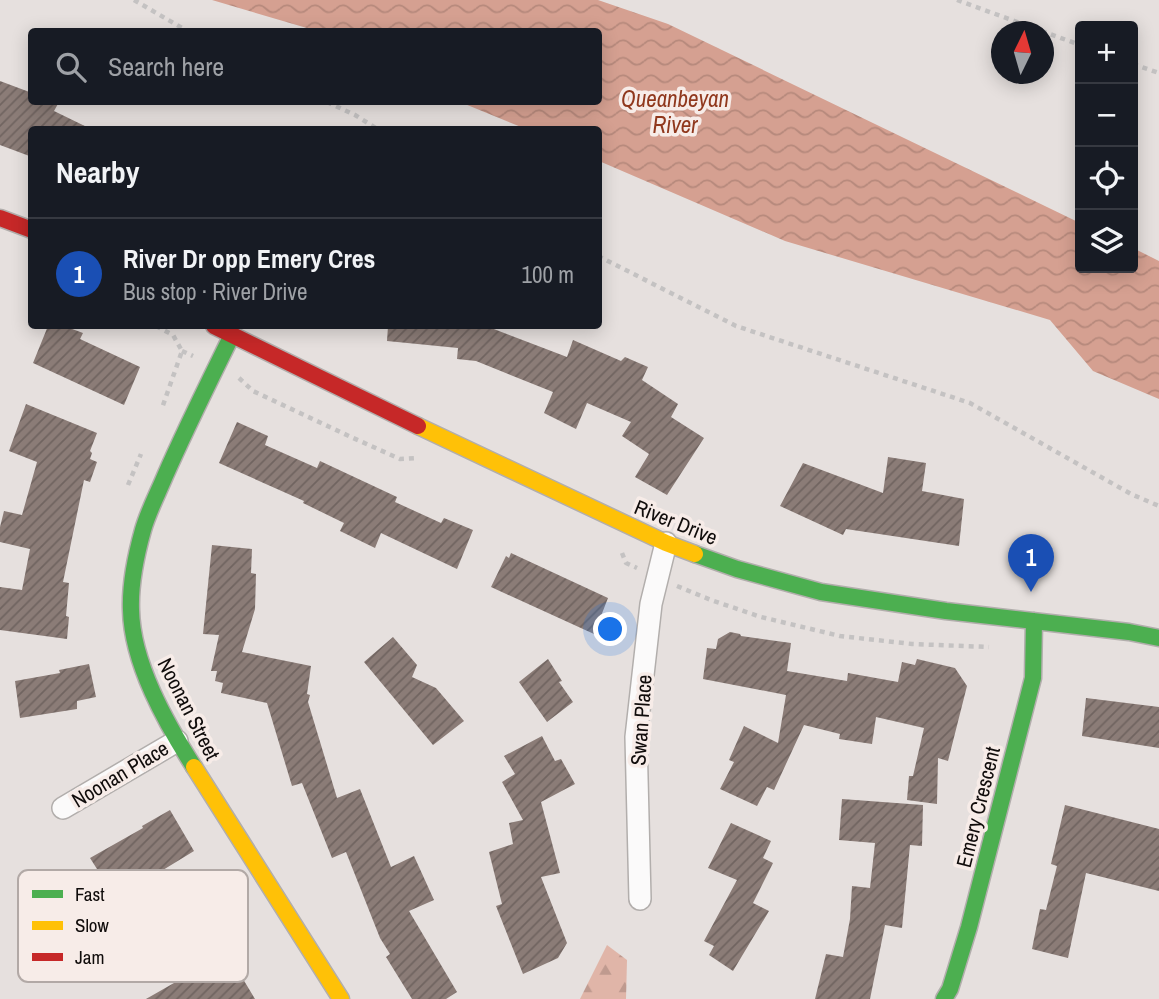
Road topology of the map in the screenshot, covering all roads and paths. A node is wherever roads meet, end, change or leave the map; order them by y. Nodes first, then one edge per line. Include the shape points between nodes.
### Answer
1 (134, 0) edge
2 (957, 0) edge
3 (182, 28) edge
4 (1075, 43) edge
5 (1138, 66) edge
6 (1159, 73) edge
7 (333, 105) edge
8 (373, 126) edge
9 (0, 218) edge
10 (28, 228) edge
11 (602, 258) edge
12 (162, 329) edge
13 (220, 329) edge
14 (232, 335) junction
15 (182, 351) junction
16 (216, 367) junction
17 (161, 410) dead end
18 (145, 446) dead end
19 (424, 458) dead end
20 (124, 497) dead end
21 (1159, 506) edge
22 (666, 543) junction
23 (620, 547) dead end
24 (658, 577) junction
25 (1034, 621) junction
26 (1159, 638) edge
27 (1034, 652) junction
28 (177, 741) junction
29 (63, 808) dead end
30 (640, 899) dead end
31 (341, 999) edge
32 (944, 999) edge

1 - 3 path
2 - 4 path
5 - 6 path
7 - 8 path
9 - 10 street
11 - 21 path via 736,326 970,403
12 - 15 path via 173,335
13 - 14 street, River Drive
14 - 16 street, Noonan Street
14 - 22 street, River Drive
15 - 16 path
15 - 17 path
16 - 19 path via 253,391 388,454 400,459
16 - 28 street, Noonan Street via 143,529 134,572 131,610 136,645
18 - 20 path
22 - 24 street, Swan Place
22 - 25 street, River Drive via 821,592
23 - 24 path via 626,563
24 - 27 path via 761,617 840,636
24 - 30 street, Swan Place via 636,737
25 - 26 street, River Drive
25 - 27 street, Emery Crescent
27 - 32 street, Emery Crescent via 1033,678 996,826
28 - 29 street, Noonan Place
28 - 31 street, Noonan Street

